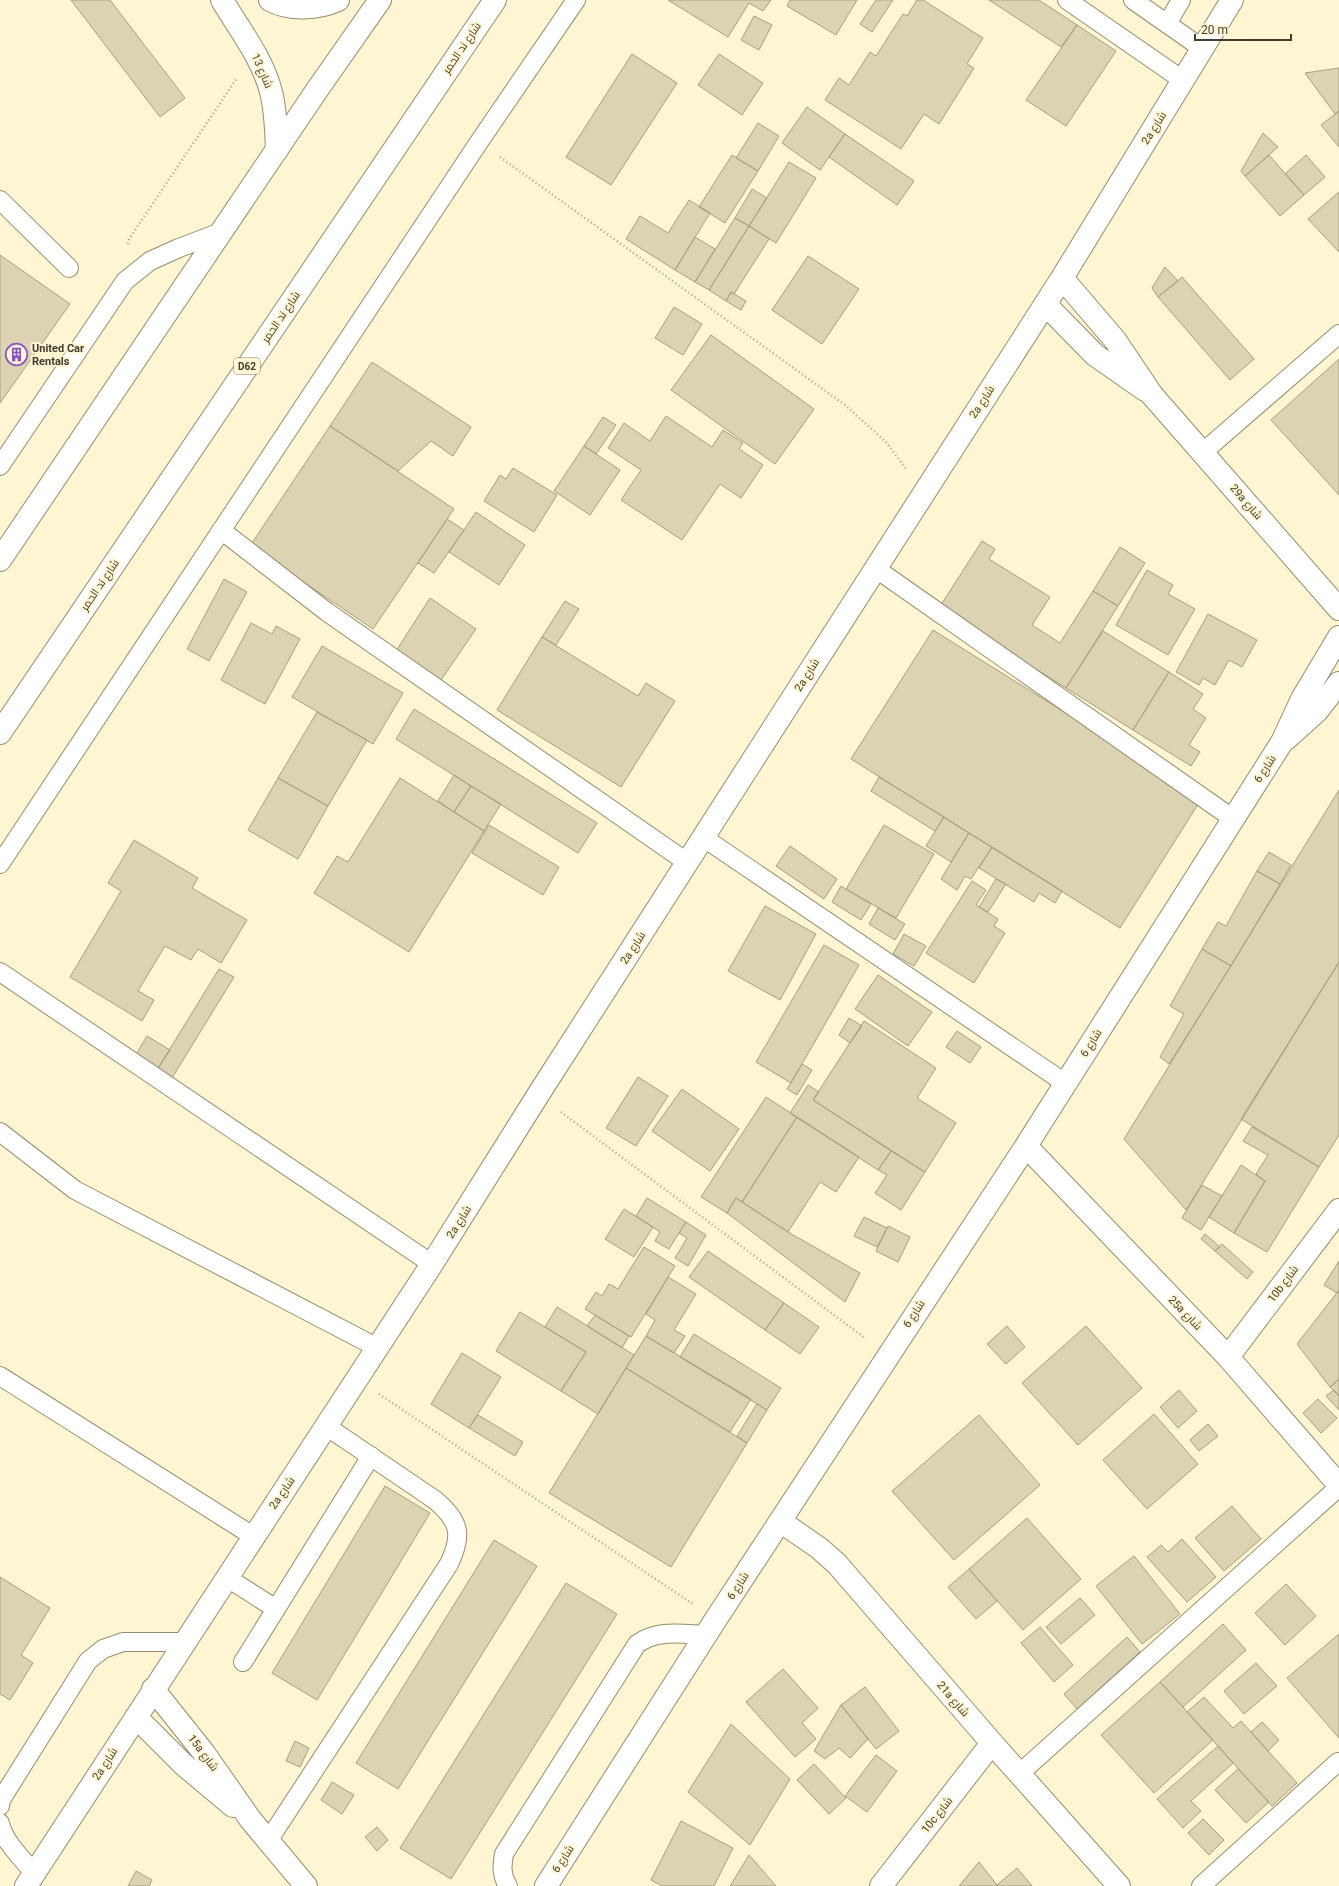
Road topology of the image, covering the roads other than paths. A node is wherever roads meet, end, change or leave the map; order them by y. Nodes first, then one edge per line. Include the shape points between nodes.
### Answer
1 (222, 0) edge
2 (270, 0) edge
3 (338, 0) edge
4 (380, 0) edge
5 (495, 0) edge
6 (576, 0) edge
7 (1067, 0) edge
8 (1133, 0) edge
9 (1181, 0) edge
10 (1232, 1) edge
11 (1167, 24) junction
12 (1203, 49) junction
13 (1184, 81) junction
14 (277, 150) junction
15 (0, 200) edge
16 (221, 232) junction
17 (68, 268) dead end
18 (1062, 278) junction
19 (1045, 304) junction
20 (1339, 334) edge
21 (1152, 395) junction
22 (1202, 452) junction
23 (1, 460) edge
24 (221, 530) junction
25 (0, 560) edge
26 (875, 568) junction
27 (1339, 609) edge
28 (1339, 637) edge
29 (1339, 683) edge
30 (0, 733) edge
31 (1282, 742) junction
32 (1232, 818) junction
33 (704, 838) junction
34 (688, 863) junction
35 (0, 864) edge
36 (0, 972) edge
37 (1065, 1083) junction
38 (0, 1132) edge
39 (1026, 1146) junction
40 (1339, 1210) edge
41 (432, 1264) junction
42 (378, 1348) junction
43 (1228, 1357) junction
44 (0, 1376) edge
45 (326, 1426) junction
46 (371, 1456) junction
47 (1339, 1486) edge
48 (780, 1521) junction
49 (253, 1536) junction
50 (226, 1577) junction
51 (276, 1609) junction
52 (711, 1627) junction
53 (184, 1642) junction
54 (243, 1662) dead end
55 (153, 1689) junction
56 (136, 1717) junction
57 (992, 1743) junction
58 (1338, 1762) edge
59 (1019, 1774) junction
60 (0, 1806) edge
61 (250, 1819) junction
62 (0, 1823) edge
63 (268, 1841) junction
64 (30, 1880) edge
65 (306, 1886) edge
66 (508, 1886) edge
67 (546, 1886) edge
68 (881, 1886) edge
69 (1119, 1886) edge
70 (1201, 1886) edge

1 - 14 street, شارع 13 via 254,53 271,91 276,120
2 - 3 street via 294,7 314,7
4 - 14 street
5 - 30 street, شارع ند الحمر / D62
6 - 24 lane
7 - 13 lane
8 - 11 lane
9 - 11 lane
10 - 12 street, 2a شارع
11 - 12 lane
12 - 13 street, 2a شارع
13 - 18 street, 2a شارع
14 - 16 street
15 - 17 lane
16 - 23 lane via 150,261 125,281
16 - 25 street
18 - 19 street, 2a شارع
18 - 21 street, 29a شارع via 1115,340
19 - 21 street, 29a شارع via 1095,355
19 - 26 street, 2a شارع
20 - 22 lane
21 - 22 street, 29a شارع
22 - 27 street, 29a شارع
24 - 34 lane via 327,612
24 - 35 lane
26 - 32 lane
26 - 33 street, 2a شارع
28 - 31 street, شارع 6 via 1302,699
29 - 31 street, شارع 6 via 1317,711
31 - 32 street, شارع 6
32 - 37 street, شارع 6
33 - 34 street, 2a شارع
33 - 37 lane
34 - 41 street, 2a شارع
36 - 41 lane
37 - 39 street, شارع 6
38 - 42 lane via 75,1190
39 - 43 street, 25a شارع
39 - 48 street, شارع 6
40 - 43 street, 10b شارع
41 - 42 street, 2a شارع
42 - 45 street, 2a شارع
43 - 47 street, 25a شارع
44 - 49 lane
45 - 46 lane
45 - 49 street, 2a شارع
46 - 51 lane
46 - 63 lane via 449,1512 457,1529 457,1547 449,1564
47 - 59 lane
48 - 52 street, شارع 6
48 - 57 street, 21a شارع via 820,1548 837,1564
49 - 50 street, 2a شارع
50 - 51 lane
50 - 53 street, 2a شارع
51 - 54 lane
52 - 66 lane via 655,1634 637,1644 504,1854 502,1867 504,1880
52 - 67 street, شارع 6
53 - 55 street, 2a شارع
53 - 60 lane via 122,1642 103,1649 88,1661 1,1800
55 - 56 street, 2a شارع
55 - 61 street, 15a شارع via 204,1753
56 - 61 street, 15a شارع via 202,1782
56 - 64 street, 2a شارع
57 - 59 street, 21a شارع
57 - 68 street, 10c شارع
58 - 70 lane
59 - 69 street, 21a شارع
61 - 63 street, 15a شارع
62 - 64 lane
63 - 65 street, 15a شارع

